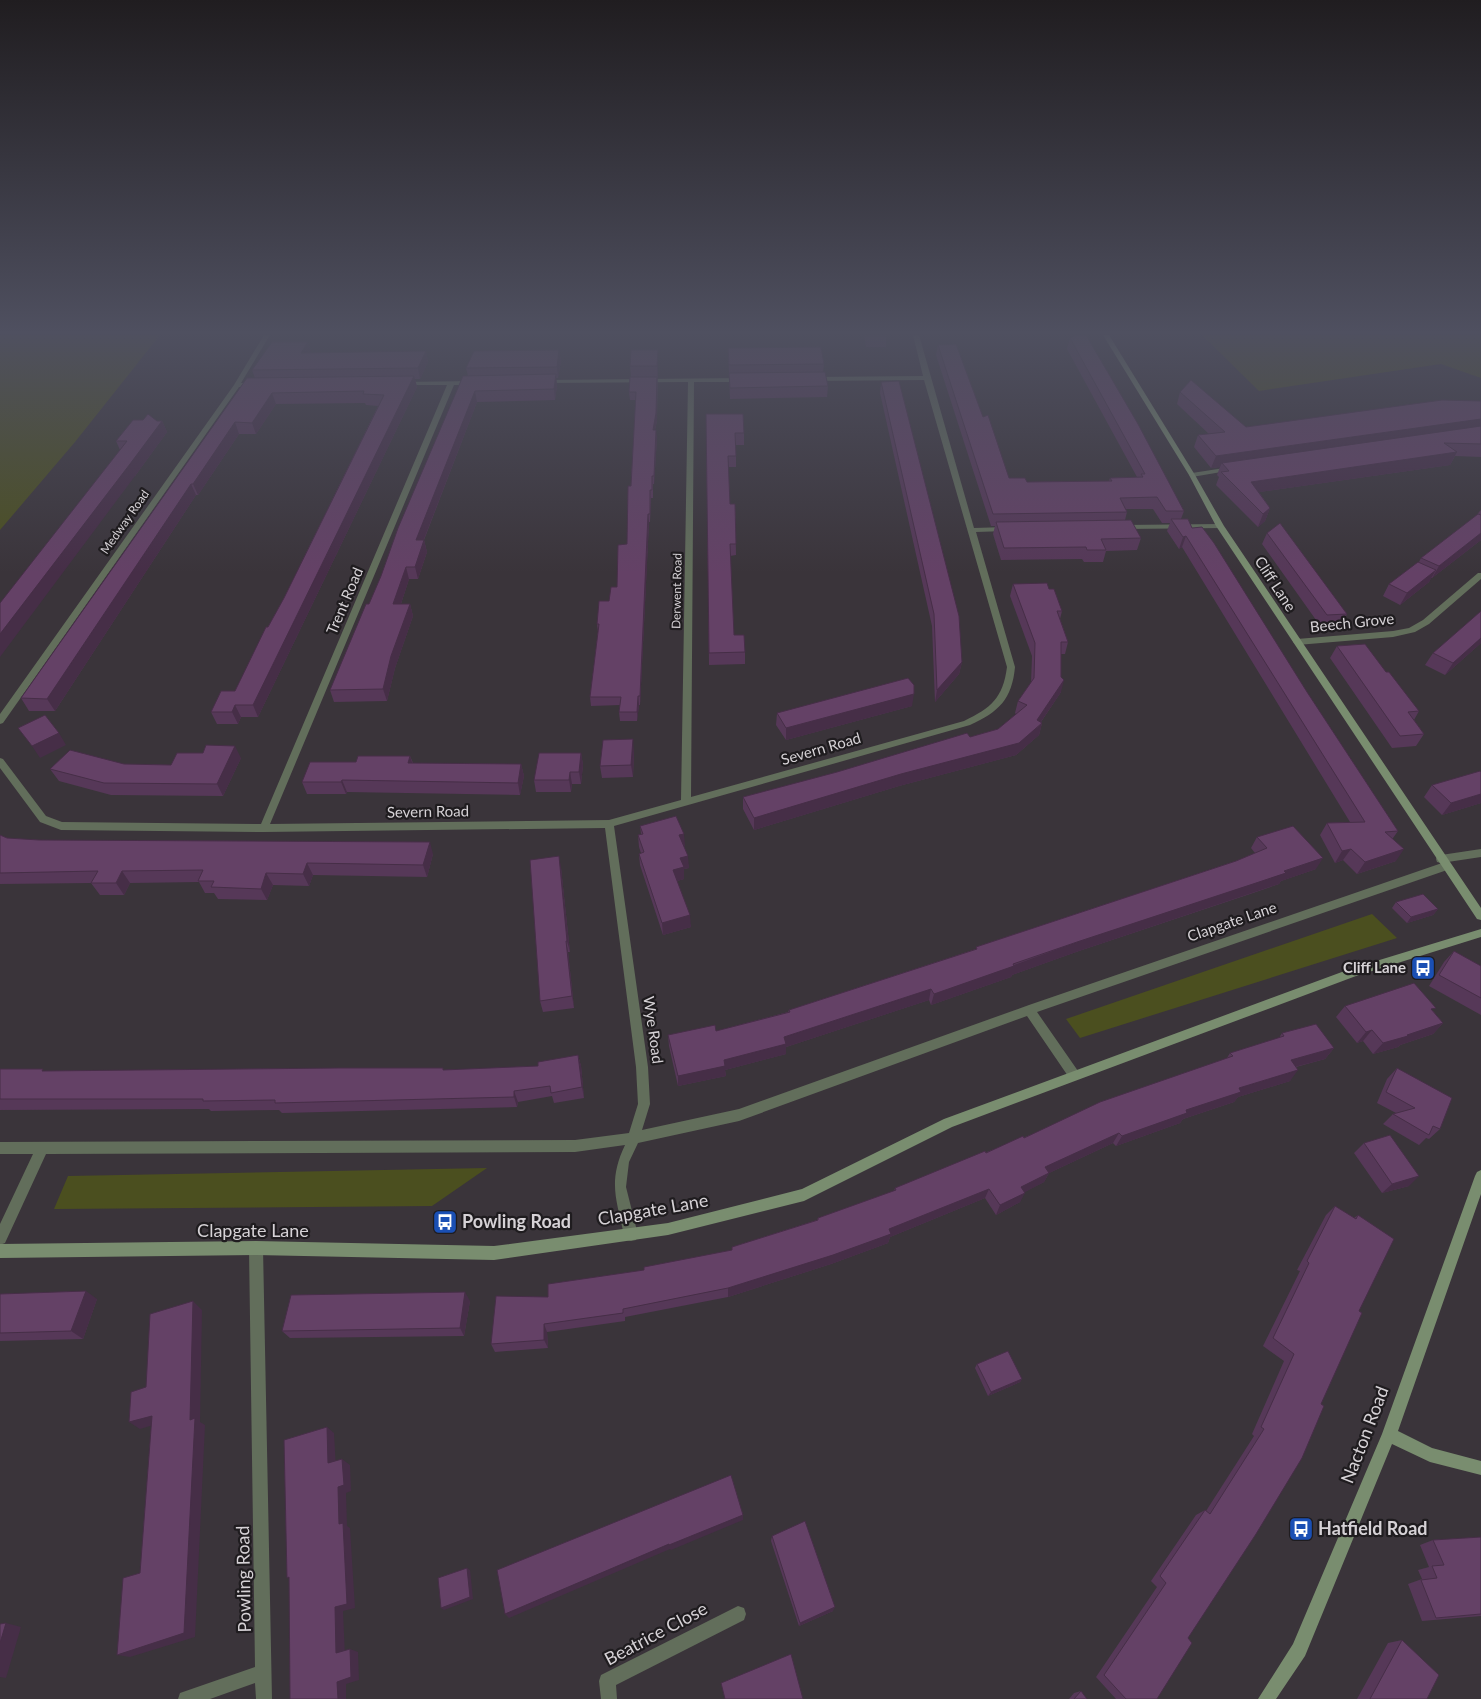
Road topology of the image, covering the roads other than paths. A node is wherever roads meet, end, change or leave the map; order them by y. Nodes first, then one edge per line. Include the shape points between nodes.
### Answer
1 (216, 414) edge
2 (438, 414) edge
3 (691, 414) edge
4 (938, 414) edge
5 (1155, 414) edge
6 (1241, 468) edge
7 (1192, 475) junction
8 (1220, 526) junction
9 (1111, 528) edge
10 (1012, 529) edge
11 (972, 530) junction
12 (1481, 575) edge
13 (1297, 642) junction
14 (0, 721) edge
15 (0, 761) edge
16 (686, 803) junction
17 (609, 824) junction
18 (264, 828) junction
19 (1481, 853) edge
20 (1444, 862) junction
21 (1481, 916) edge
22 (1481, 933) edge
23 (1029, 1010) junction
24 (1074, 1075) junction
25 (634, 1138) junction
26 (0, 1148) edge
27 (42, 1148) junction
28 (1481, 1176) edge
29 (631, 1235) junction
30 (0, 1238) edge
31 (256, 1248) junction
32 (0, 1251) edge
33 (1389, 1435) junction
34 (1481, 1468) edge
35 (738, 1614) dead end
36 (264, 1672) junction
37 (186, 1699) edge
38 (264, 1699) edge
39 (609, 1699) edge
40 (1266, 1699) edge

1 - 14 street, Medway Road
2 - 18 street, Trent Road
3 - 16 street, Derwent Road
4 - 11 street, Severn Road
5 - 7 street, Cliff Lane
6 - 7 street
7 - 8 street, Cliff Lane
8 - 9 street
8 - 13 street, Cliff Lane
10 - 11 street
11 - 16 street, Severn Road via 1011,667 1010,682 996,707 967,723
12 - 13 street, Beech Grove via 1412,630
13 - 20 street, Cliff Lane
15 - 18 street via 43,819 61,826
16 - 17 street, Severn Road
17 - 18 street, Severn Road
17 - 25 street, Wye Road via 642,1067 644,1104
19 - 20 street
20 - 21 street, Cliff Lane
20 - 23 street, Clapgate Lane
22 - 24 street, Clapgate Lane via 1354,972
23 - 24 street
23 - 25 street, Clapgate Lane via 739,1116
24 - 29 street, Clapgate Lane via 948,1123 804,1194 732,1214
25 - 27 street, Clapgate Lane via 575,1146
25 - 29 street, Wye Road via 623,1162 620,1187
26 - 27 street, Clapgate Lane
27 - 30 street
28 - 33 street, Nacton Road
29 - 31 street, Clapgate Lane via 494,1253
31 - 32 street, Clapgate Lane
31 - 36 street, Powling Road
33 - 34 street via 1430,1455
33 - 40 street, Nacton Road via 1299,1650
35 - 39 street, Beatrice Close via 607,1681
36 - 37 street
36 - 38 street, Powling Road

